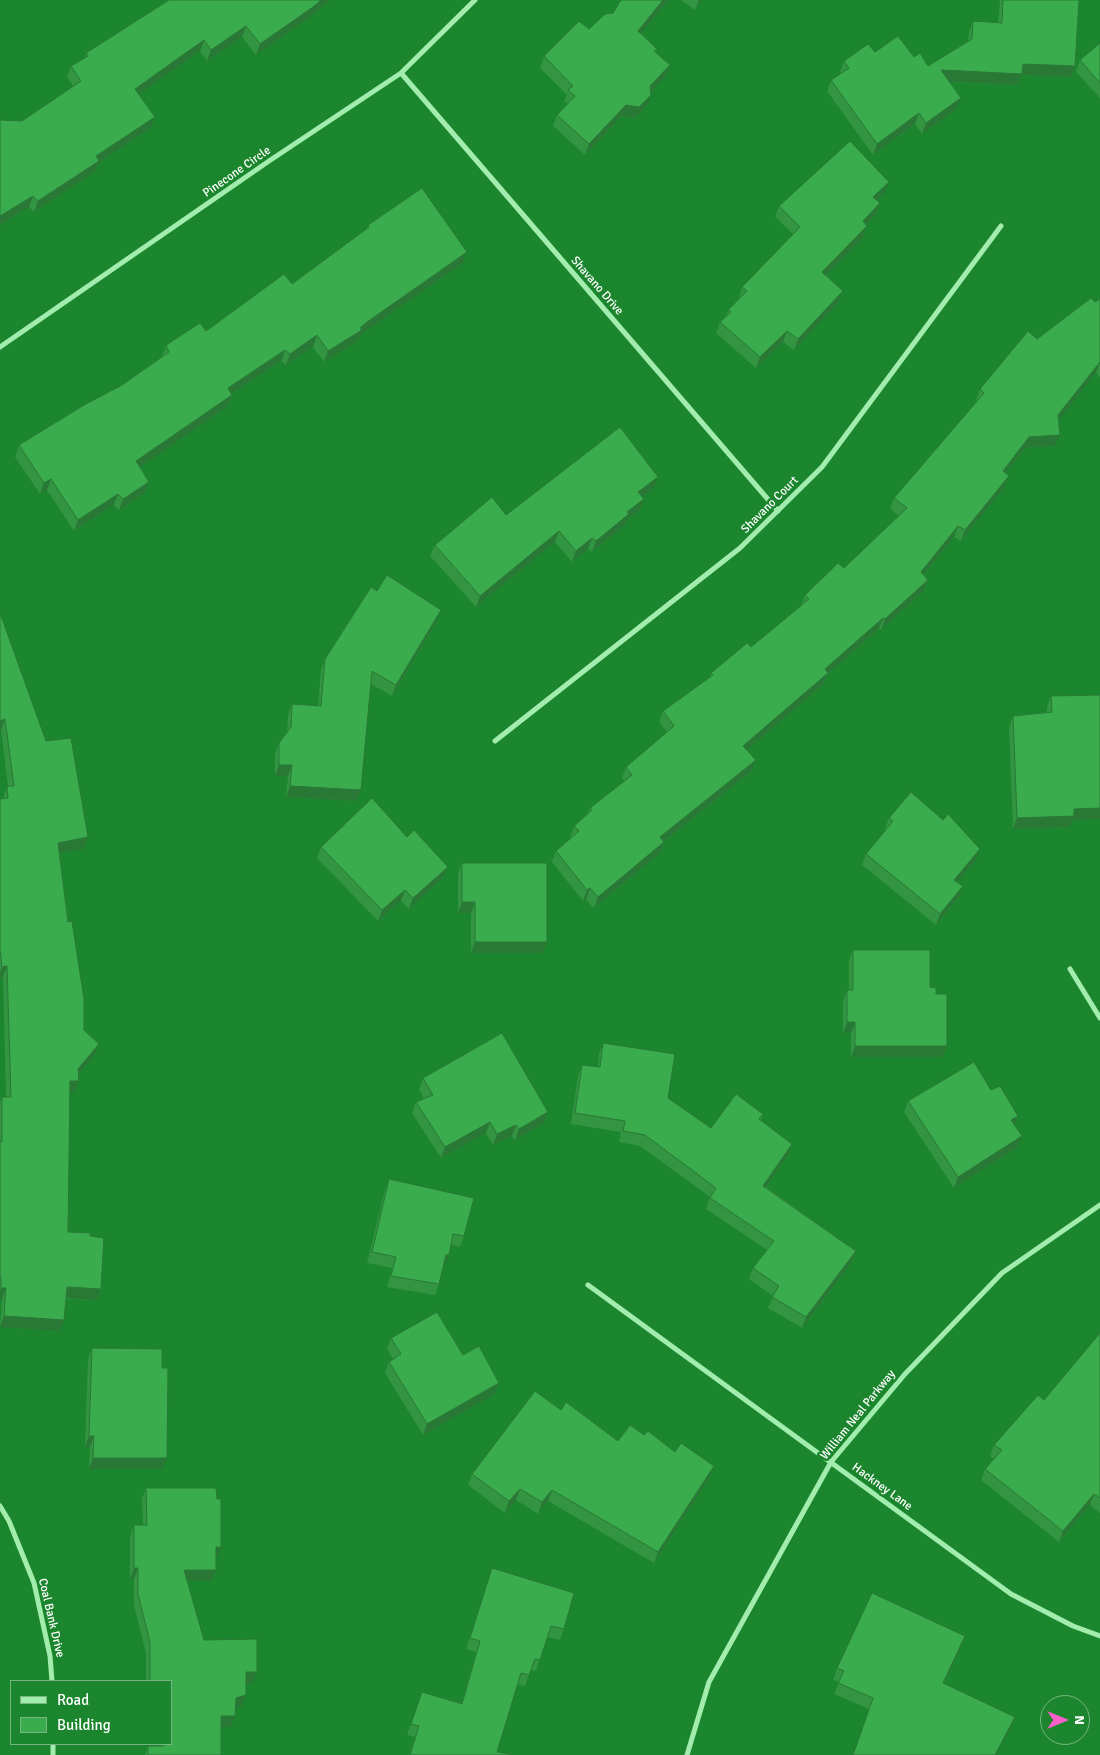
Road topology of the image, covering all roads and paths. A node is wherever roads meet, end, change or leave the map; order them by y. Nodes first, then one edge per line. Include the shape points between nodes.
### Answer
1 (475, 0) edge
2 (401, 74) junction
3 (1001, 226) dead end
4 (0, 347) edge
5 (778, 511) junction
6 (495, 742) dead end
7 (1070, 969) dead end
8 (1100, 1018) edge
9 (1100, 1206) edge
10 (588, 1285) dead end
11 (831, 1462) junction
12 (0, 1506) edge
13 (1100, 1636) edge
14 (52, 1680) edge
15 (687, 1755) edge

1 - 2 street, Pinecone Circle
2 - 4 street, Pinecone Circle
2 - 5 street, Shavano Drive
3 - 5 street, Shavano Court via 822,467
5 - 6 street, Shavano Court via 740,548
7 - 8 street
9 - 11 street, William Neal Parkway via 1002,1273 905,1374
10 - 11 street, Hackney Lane
11 - 13 street, Hackney Lane via 1011,1594
11 - 15 street, William Neal Parkway via 709,1682
12 - 14 street, Coal Bank Drive via 34,1583

